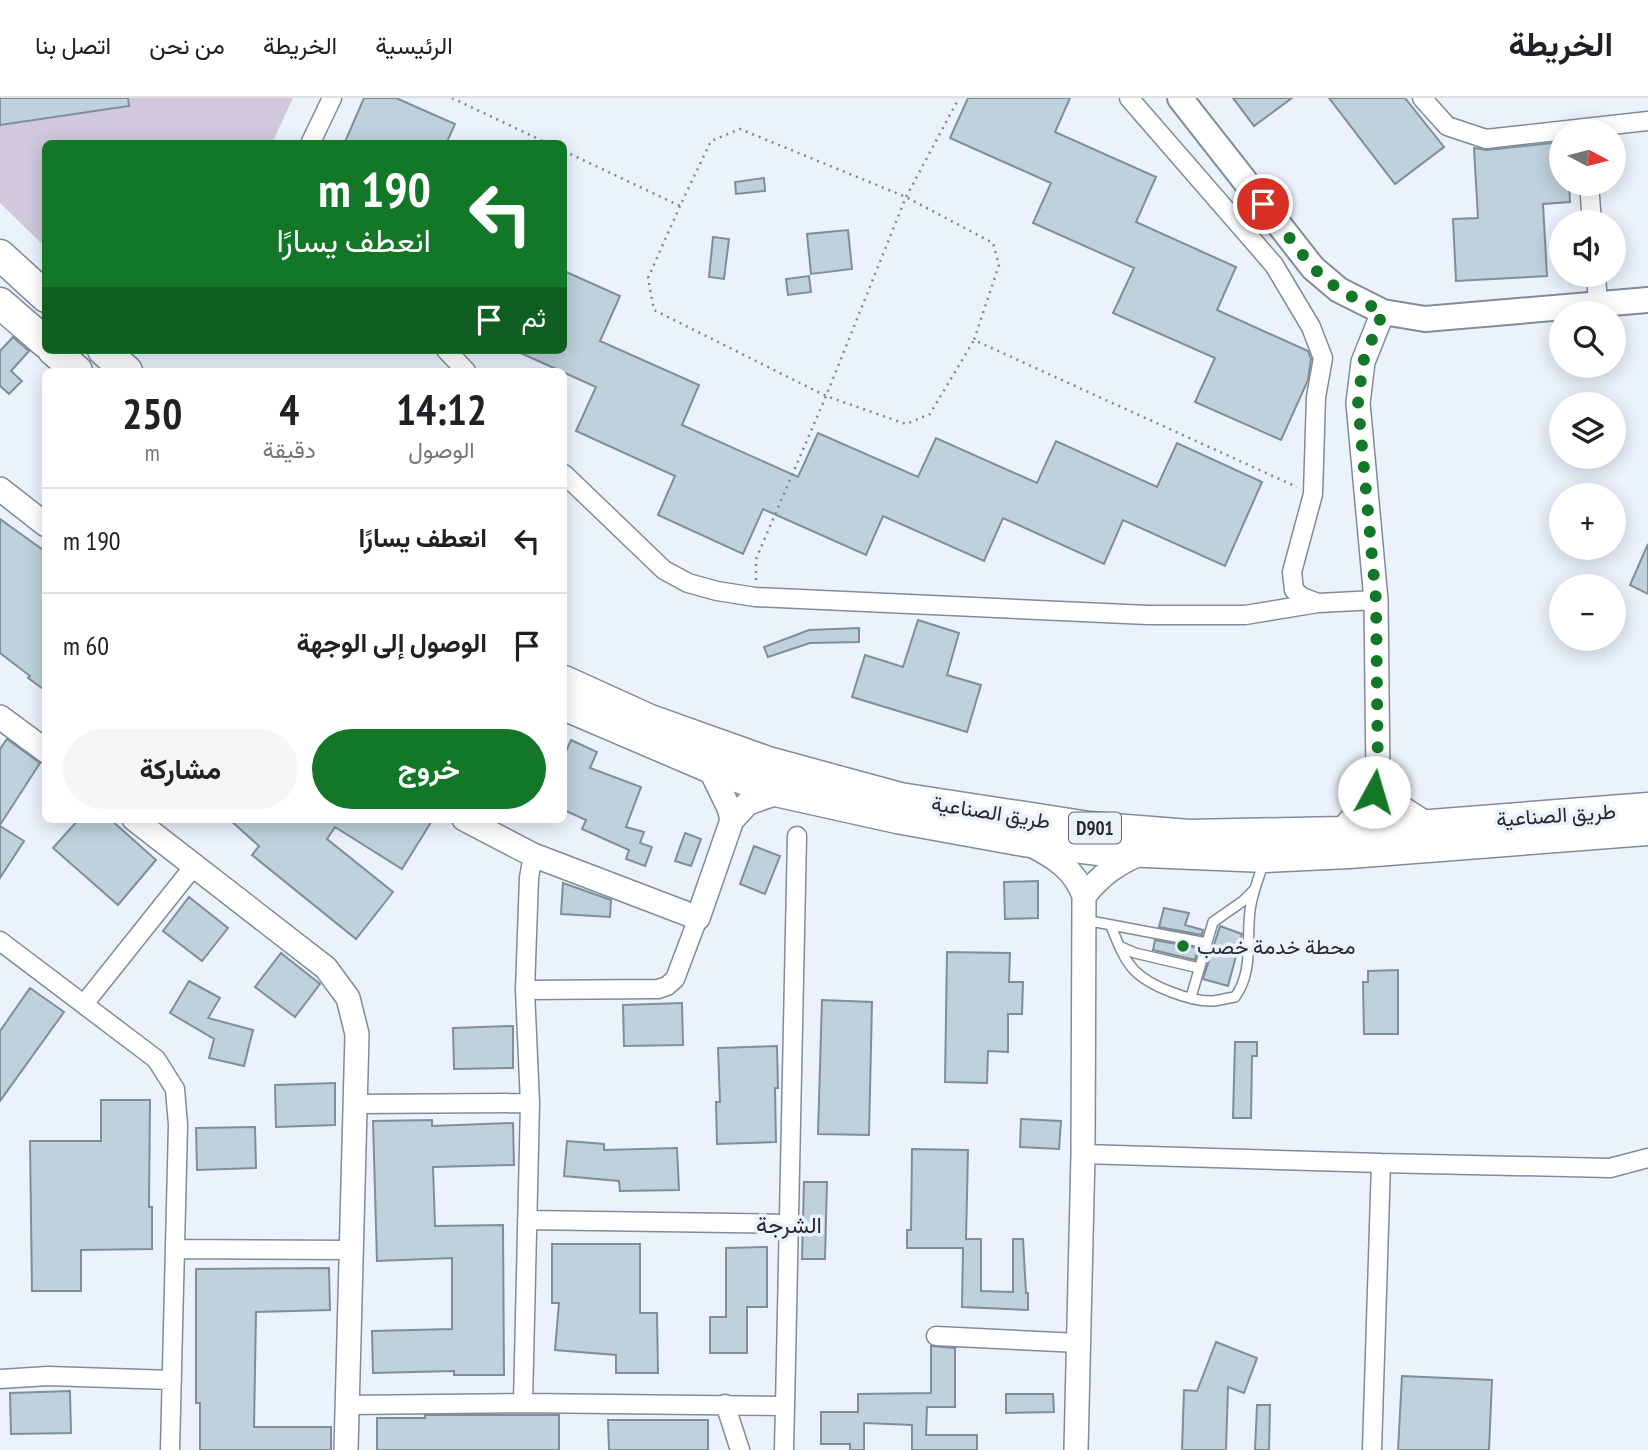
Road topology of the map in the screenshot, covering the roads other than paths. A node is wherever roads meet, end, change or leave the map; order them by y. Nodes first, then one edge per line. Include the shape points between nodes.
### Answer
1 (332, 98) edge
2 (1129, 98) edge
3 (1180, 98) edge
4 (1422, 98) edge
5 (1648, 121) edge
6 (1626, 124) edge
7 (1549, 133) edge
8 (312, 140) edge
9 (0, 255) edge
10 (42, 294) edge
11 (1648, 300) edge
12 (1626, 302) edge
13 (2, 306) edge
14 (1549, 308) edge
15 (1383, 312) junction
16 (42, 340) edge
17 (58, 354) edge
18 (108, 354) edge
19 (450, 354) edge
20 (74, 368) edge
21 (124, 368) edge
22 (463, 368) edge
23 (567, 477) edge
24 (0, 489) edge
25 (42, 522) edge
26 (1376, 600) junction
27 (1318, 603) junction
28 (567, 682) edge
29 (567, 706) edge
30 (0, 717) edge
31 (42, 748) edge
32 (709, 767) junction
33 (1378, 779) junction
34 (780, 792) junction
35 (1648, 808) edge
36 (732, 820) junction
37 (139, 823) edge
38 (472, 823) edge
39 (1427, 824) junction
40 (1648, 830) edge
41 (1340, 832) junction
42 (797, 836) dead end
43 (1024, 841) junction
44 (1142, 853) junction
45 (533, 855) junction
46 (1265, 858) junction
47 (194, 866) junction
48 (1256, 887) junction
49 (1084, 897) junction
50 (698, 918) junction
51 (1083, 920) junction
52 (1111, 926) junction
53 (0, 940) edge
54 (1206, 943) junction
55 (1119, 946) junction
56 (1199, 968) junction
57 (525, 990) junction
58 (1191, 997) junction
59 (84, 1004) junction
60 (530, 1103) junction
61 (355, 1104) junction
62 (1083, 1154) junction
63 (1648, 1158) edge
64 (1381, 1163) junction
65 (527, 1220) junction
66 (789, 1224) junction
67 (175, 1249) junction
68 (351, 1250) junction
69 (936, 1336) dead end
70 (1079, 1343) junction
71 (0, 1379) edge
72 (172, 1380) junction
73 (523, 1403) junction
74 (725, 1404) junction
75 (347, 1405) junction
76 (785, 1406) junction
77 (170, 1450) edge
78 (346, 1450) edge
79 (740, 1450) edge
80 (784, 1450) edge
81 (1076, 1450) edge
82 (1373, 1450) edge

1 - 8 street
2 - 27 street via 1274,265 1311,327 1323,358 1316,397 1313,494 1292,572 1294,590
3 - 15 main road via 1313,268 1339,290
4 - 7 street via 1447,126 1486,139
5 - 6 street
9 - 10 highway
11 - 12 main road
13 - 16 highway
14 - 15 main road via 1425,318
15 - 26 street via 1363,362 1358,403
17 - 20 highway
18 - 21 highway
19 - 22 street
23 - 27 street via 664,570 717,592 1149,615 1245,615
24 - 25 street
26 - 27 street
26 - 33 street
28 - 41 highway, طريق الصناعية / D901 via 706,741 900,798 1089,827 1189,835
29 - 32 highway, طريق الصناعية / D901
30 - 31 street
32 - 34 highway, طريق الصناعية / D901
32 - 36 street
33 - 39 street via 1391,801
33 - 41 street via 1369,800
34 - 36 street via 748,803
34 - 43 highway, طريق الصناعية / D901
35 - 39 highway, طريق الصناعية / D901
36 - 50 street
37 - 47 street
38 - 45 street
39 - 41 highway, طريق الصناعية / D901
40 - 46 highway, طريق الصناعية / D901
42 - 66 street
43 - 44 highway, طريق الصناعية / D901
43 - 49 street via 1070,871
44 - 46 highway, طريق الصناعية / D901
44 - 49 street via 1109,869
45 - 50 street
45 - 57 street
46 - 48 lane
47 - 59 street
47 - 61 street via 326,968 348,998 357,1034
48 - 54 lane via 1213,922
48 - 58 lane via 1241,988 1235,997 1214,1001
49 - 51 street
50 - 57 street via 675,979 667,986
51 - 52 lane
51 - 62 street
52 - 54 lane
52 - 55 lane
53 - 59 street
54 - 56 lane
55 - 56 lane
55 - 58 lane via 1143,977
56 - 58 lane
57 - 60 street
59 - 67 street via 156,1059 174,1089 178,1125
60 - 61 street
60 - 65 street
61 - 68 street
62 - 64 street
62 - 70 street
63 - 64 street via 1610,1168
64 - 82 street
65 - 66 street
65 - 73 street
66 - 76 street
67 - 68 street
67 - 72 street
68 - 75 street
69 - 70 street
70 - 81 street
71 - 72 street
72 - 77 street
73 - 74 street
73 - 75 street
74 - 76 street
74 - 79 street
75 - 78 street
76 - 80 street

